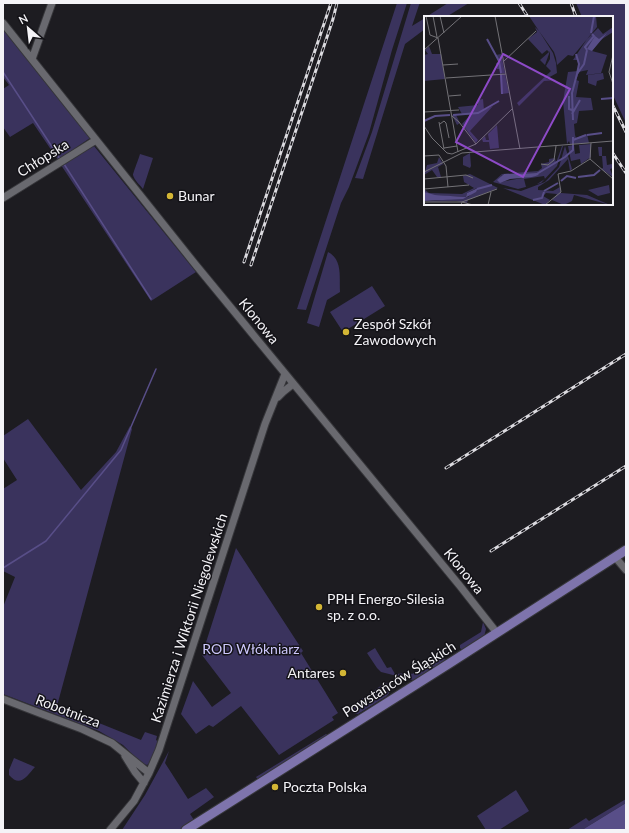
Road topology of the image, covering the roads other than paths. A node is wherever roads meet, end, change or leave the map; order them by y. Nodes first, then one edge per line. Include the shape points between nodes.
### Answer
1 (52, 3) edge
2 (3, 23) edge
3 (32, 59) junction
4 (96, 140) junction
5 (3, 198) edge
6 (285, 374) junction
7 (293, 384) junction
8 (273, 404) junction
9 (626, 550) edge
10 (615, 557) junction
11 (626, 570) edge
12 (497, 633) junction
13 (3, 699) edge
14 (122, 751) junction
15 (150, 773) junction
16 (144, 783) junction
17 (110, 830) edge
18 (186, 830) edge

1 - 3 street
2 - 3 street, Klonowa
3 - 4 street, Klonowa
4 - 5 street, Chłopska
4 - 6 street, Klonowa
6 - 7 street, Klonowa
6 - 8 street, Kazimierza i Wiktorii Niegolewskich
7 - 8 street
7 - 12 street, Klonowa
8 - 15 street, Kazimierza i Wiktorii Niegolewskich via 160,750
9 - 10 main road, Powstańców Śląskich
10 - 11 street
10 - 12 main road, Powstańców Śląskich
12 - 18 main road, Powstańców Śląskich
13 - 14 street, Robotnicza via 100,737
14 - 15 street, Robotnicza
14 - 16 street, Robotnicza
15 - 16 street, Kazimierza i Wiktorii Niegolewskich
16 - 17 street, Kazimierza i Wiktorii Niegolewskich

